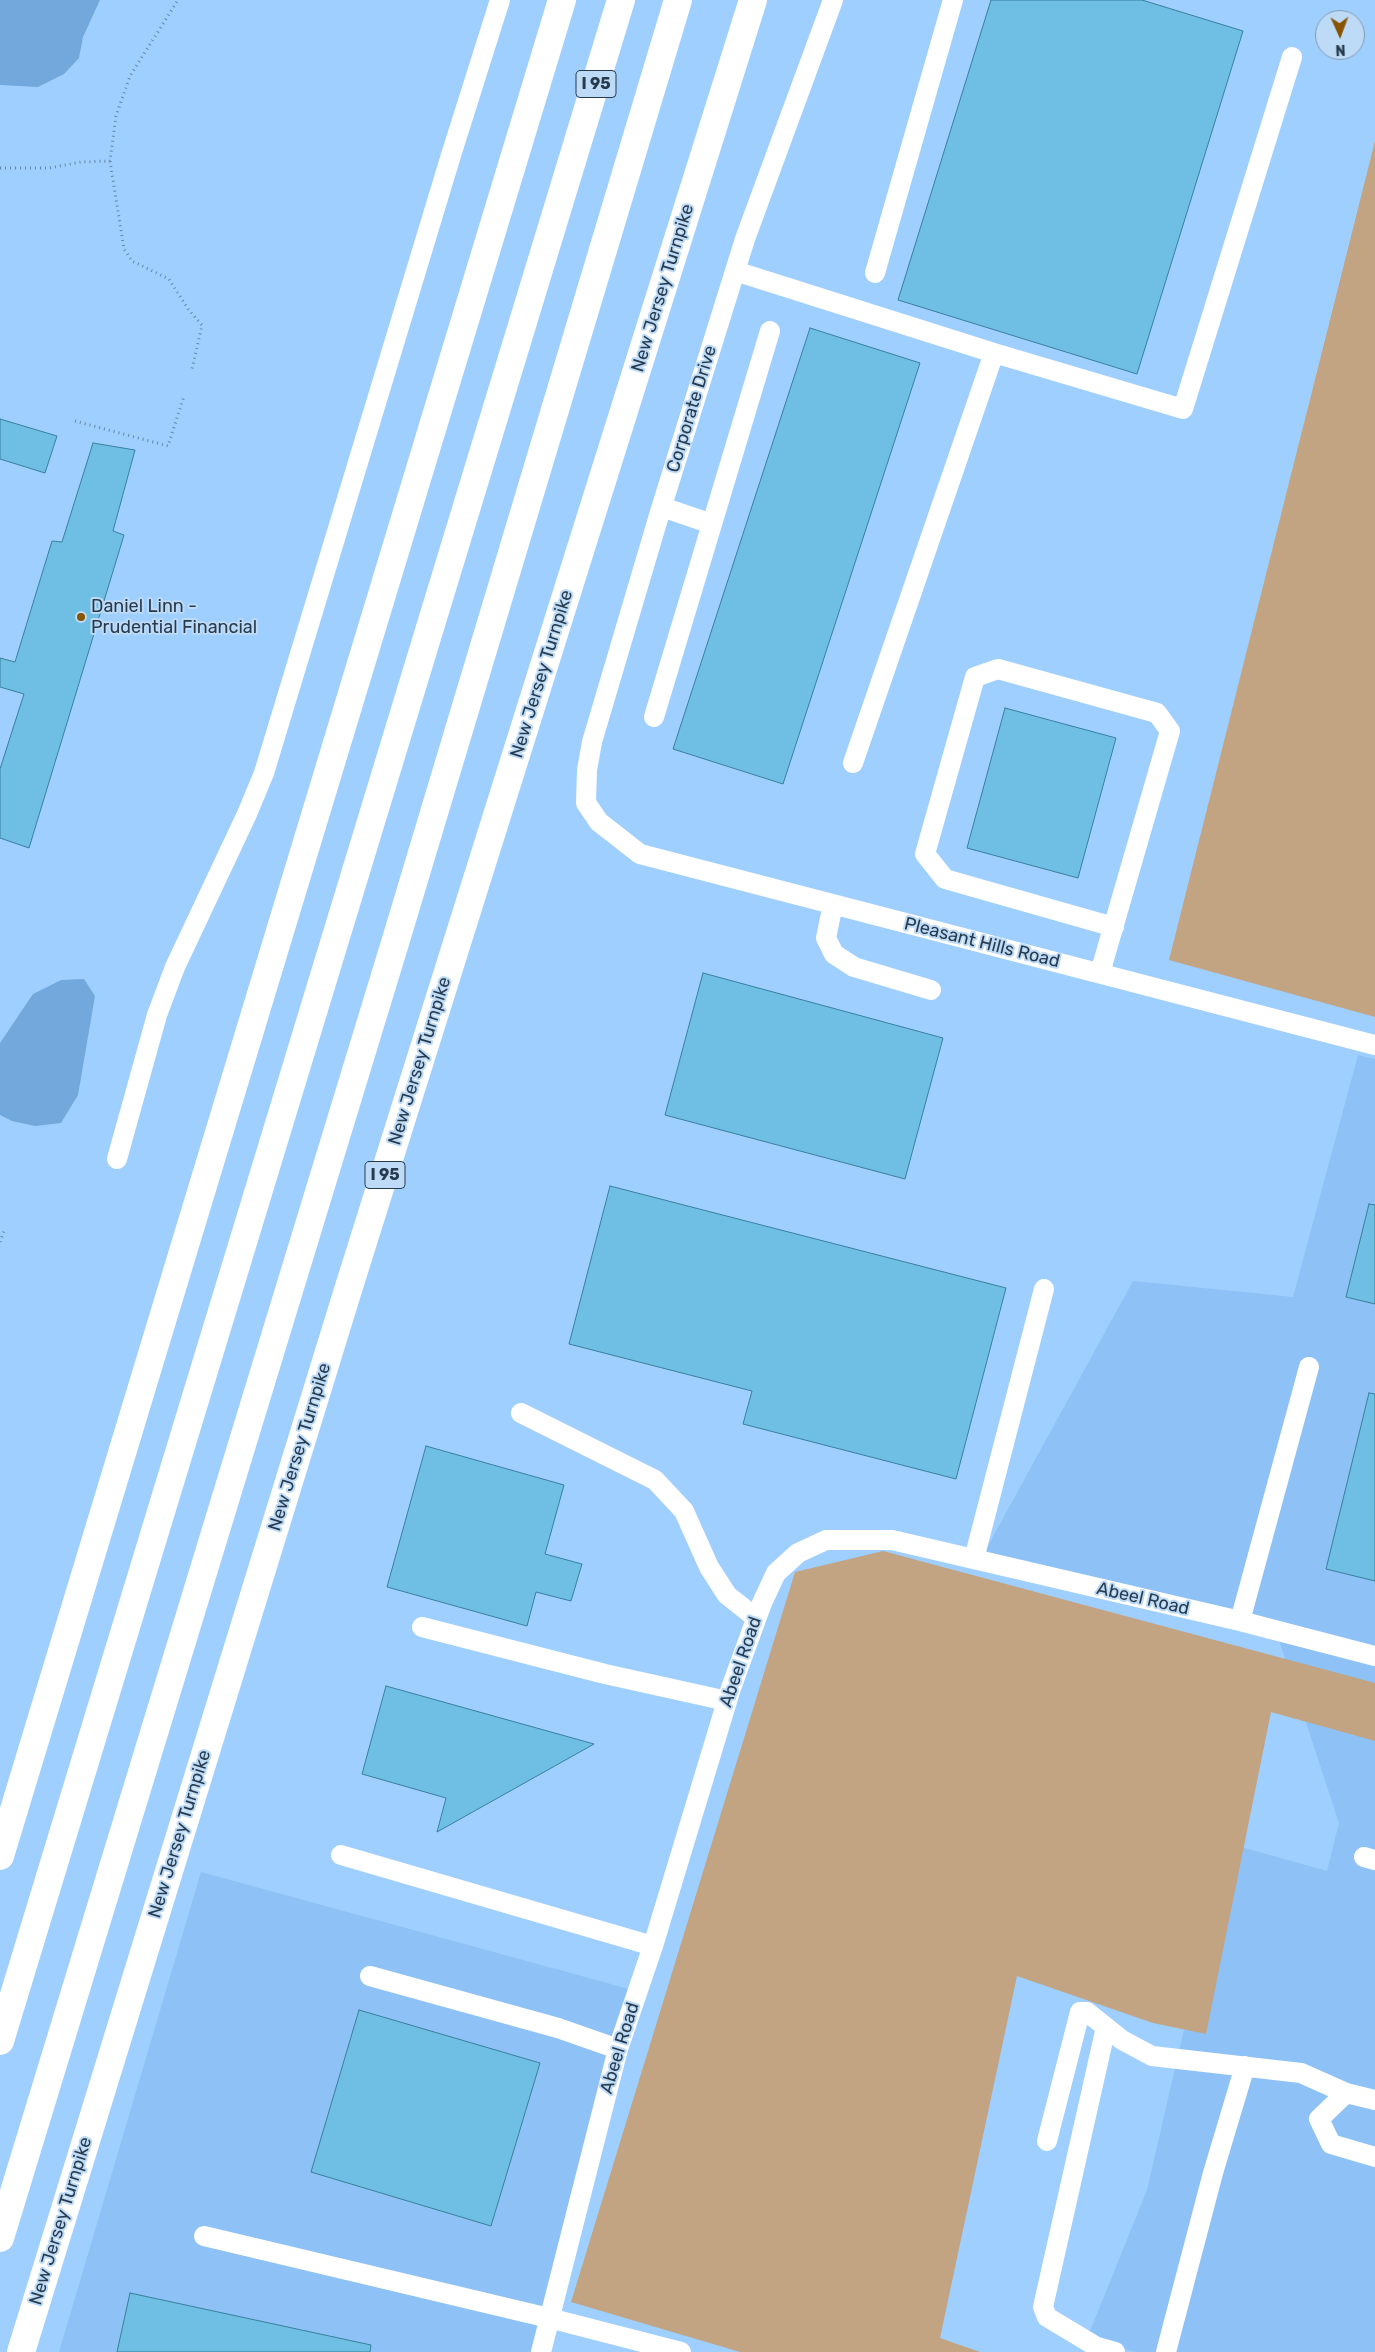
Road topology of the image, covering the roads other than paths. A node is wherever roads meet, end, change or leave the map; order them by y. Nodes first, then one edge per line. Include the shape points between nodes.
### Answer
1 (500, 0) edge
2 (562, 0) edge
3 (621, 0) edge
4 (678, 0) edge
5 (753, 0) edge
6 (833, 0) edge
7 (953, 0) edge
8 (1292, 57) dead end
9 (735, 271) junction
10 (875, 273) dead end
11 (770, 330) dead end
12 (994, 353) junction
13 (662, 507) junction
14 (712, 524) junction
15 (654, 716) dead end
16 (853, 763) dead end
17 (599, 822) joint
18 (833, 904) junction
19 (1114, 927) junction
20 (1100, 973) junction
21 (931, 990) dead end
22 (1375, 1045) edge
23 (116, 1160) dead end
24 (1044, 1289) dead end
25 (1309, 1367) dead end
26 (521, 1413) dead end
27 (974, 1559) junction
28 (756, 1618) junction
29 (1240, 1621) junction
30 (422, 1628) dead end
31 (1375, 1656) edge
32 (727, 1701) junction
33 (341, 1855) dead end
34 (0, 1856) edge
35 (654, 1946) junction
36 (370, 1976) dead end
37 (1106, 2027) junction
38 (0, 2041) edge
39 (618, 2049) junction
40 (1245, 2066) junction
41 (1346, 2093) junction
42 (1375, 2100) edge
43 (1047, 2141) dead end
44 (1375, 2157) edge
45 (204, 2236) dead end
46 (0, 2238) edge
47 (549, 2318) junction
48 (633, 2346) edge
49 (22, 2352) edge
50 (541, 2352) edge
51 (681, 2352) edge
52 (1115, 2352) edge
53 (1166, 2352) edge

1 - 23 street via 264,773 175,967
2 - 34 highway
3 - 38 highway, I 95
4 - 46 highway via 387,971
5 - 49 highway, New Jersey Turnpike / I 95 via 348,1290
6 - 9 street, Corporate Drive
7 - 10 street
8 - 12 street via 1182,408
9 - 12 street
9 - 13 street, Corporate Drive
11 - 14 street
12 - 16 street
13 - 14 street
13 - 17 street, Corporate Drive via 592,742 586,803
14 - 15 street
17 - 18 street, Pleasant Hills Road via 640,854
18 - 20 street, Pleasant Hills Road
18 - 21 street via 826,938 834,954 854,967
19 - 19 street via 1170,730 1157,713 998,668 975,677 925,854 945,879
19 - 20 street
20 - 22 street, Pleasant Hills Road
24 - 27 street
25 - 29 street
26 - 28 street via 655,1480 684,1511 709,1567 727,1595
27 - 28 street, Abeel Road via 892,1540 826,1540 798,1553 776,1573
27 - 29 street, Abeel Road
28 - 32 street, Abeel Road
29 - 31 street, Abeel Road
30 - 32 street
32 - 35 street, Abeel Road
33 - 35 street
35 - 39 street, Abeel Road
36 - 39 street via 558,2028
37 - 40 street via 1152,2056
37 - 43 street via 1087,2012 1080,2012
37 - 52 street via 1044,2312 1047,2317 1097,2347
39 - 47 street, Abeel Road
40 - 41 street via 1300,2073
40 - 53 street
41 - 42 street
41 - 44 street via 1319,2119 1331,2144
45 - 47 street
47 - 48 street
47 - 50 street, Abeel Road
48 - 51 street

